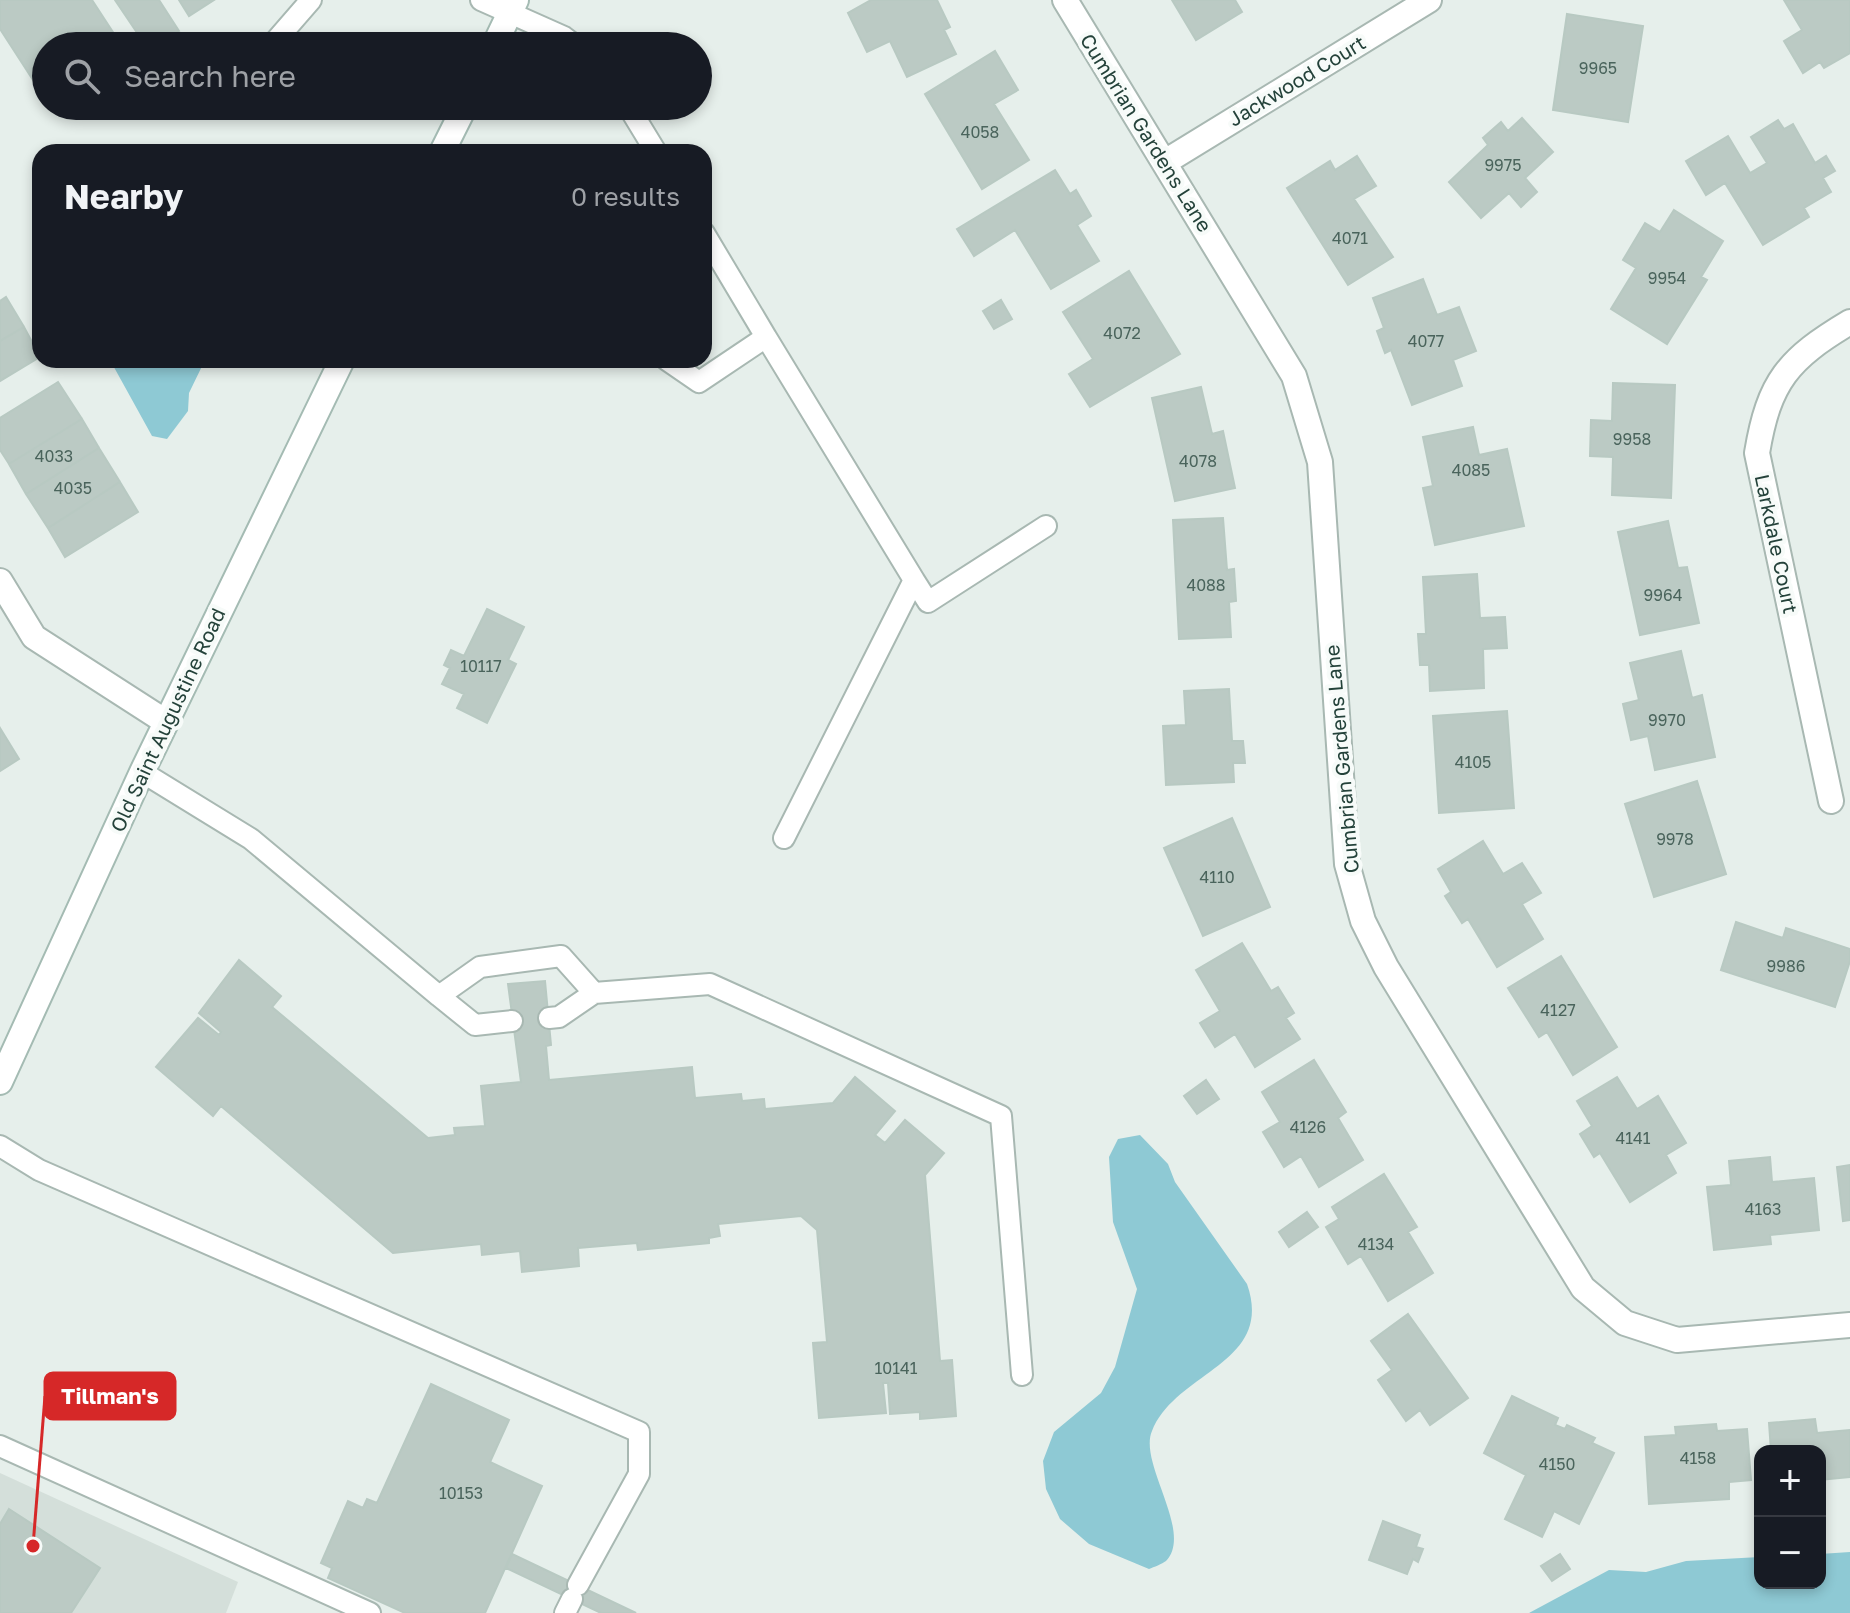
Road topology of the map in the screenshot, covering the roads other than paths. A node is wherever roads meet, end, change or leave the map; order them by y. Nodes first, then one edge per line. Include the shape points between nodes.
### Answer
1 (311, 0) edge
2 (481, 0) edge
3 (1065, 0) edge
4 (1429, 0) edge
5 (513, 7) edge
6 (283, 32) edge
7 (501, 32) edge
8 (556, 32) edge
9 (458, 120) edge
10 (637, 120) edge
11 (446, 144) edge
12 (651, 144) edge
13 (1165, 162) junction
14 (712, 246) edge
15 (1850, 322) edge
16 (766, 337) junction
17 (338, 368) edge
18 (679, 368) edge
19 (1046, 526) dead end
20 (914, 580) junction
21 (0, 581) edge
22 (166, 722) junction
23 (142, 772) junction
24 (1831, 801) dead end
25 (784, 838) dead end
26 (594, 993) junction
27 (439, 996) junction
28 (549, 1018) dead end
29 (512, 1021) dead end
30 (0, 1082) edge
31 (0, 1146) edge
32 (1850, 1325) edge
33 (1022, 1375) dead end
34 (0, 1446) edge
35 (572, 1599) edge
36 (370, 1613) edge

1 - 6 lane
2 - 5 lane
3 - 13 street, Cumbrian Gardens Lane
4 - 13 street, Jackwood Court
5 - 7 street
5 - 8 lane
9 - 11 street
10 - 12 lane
13 - 32 street, Cumbrian Gardens Lane via 1294,376 1320,462 1347,864 1363,921 1386,967 1583,1288 1625,1323 1677,1340
14 - 16 lane
15 - 24 street, Larkdale Court via 1812,345 1785,371 1764,410 1757,453
16 - 18 lane via 699,382
16 - 20 lane
17 - 22 street, Old Saint Augustine Road
19 - 20 lane via 928,602
20 - 25 lane
21 - 22 street via 34,637
22 - 23 street, Old Saint Augustine Road
23 - 27 lane via 251,839
23 - 30 street, Old Saint Augustine Road
26 - 27 lane via 561,956 480,967
26 - 28 lane
26 - 33 lane via 710,984 1001,1116
27 - 29 lane via 475,1025
31 - 35 lane via 39,1170 639,1432 639,1474
34 - 36 lane

